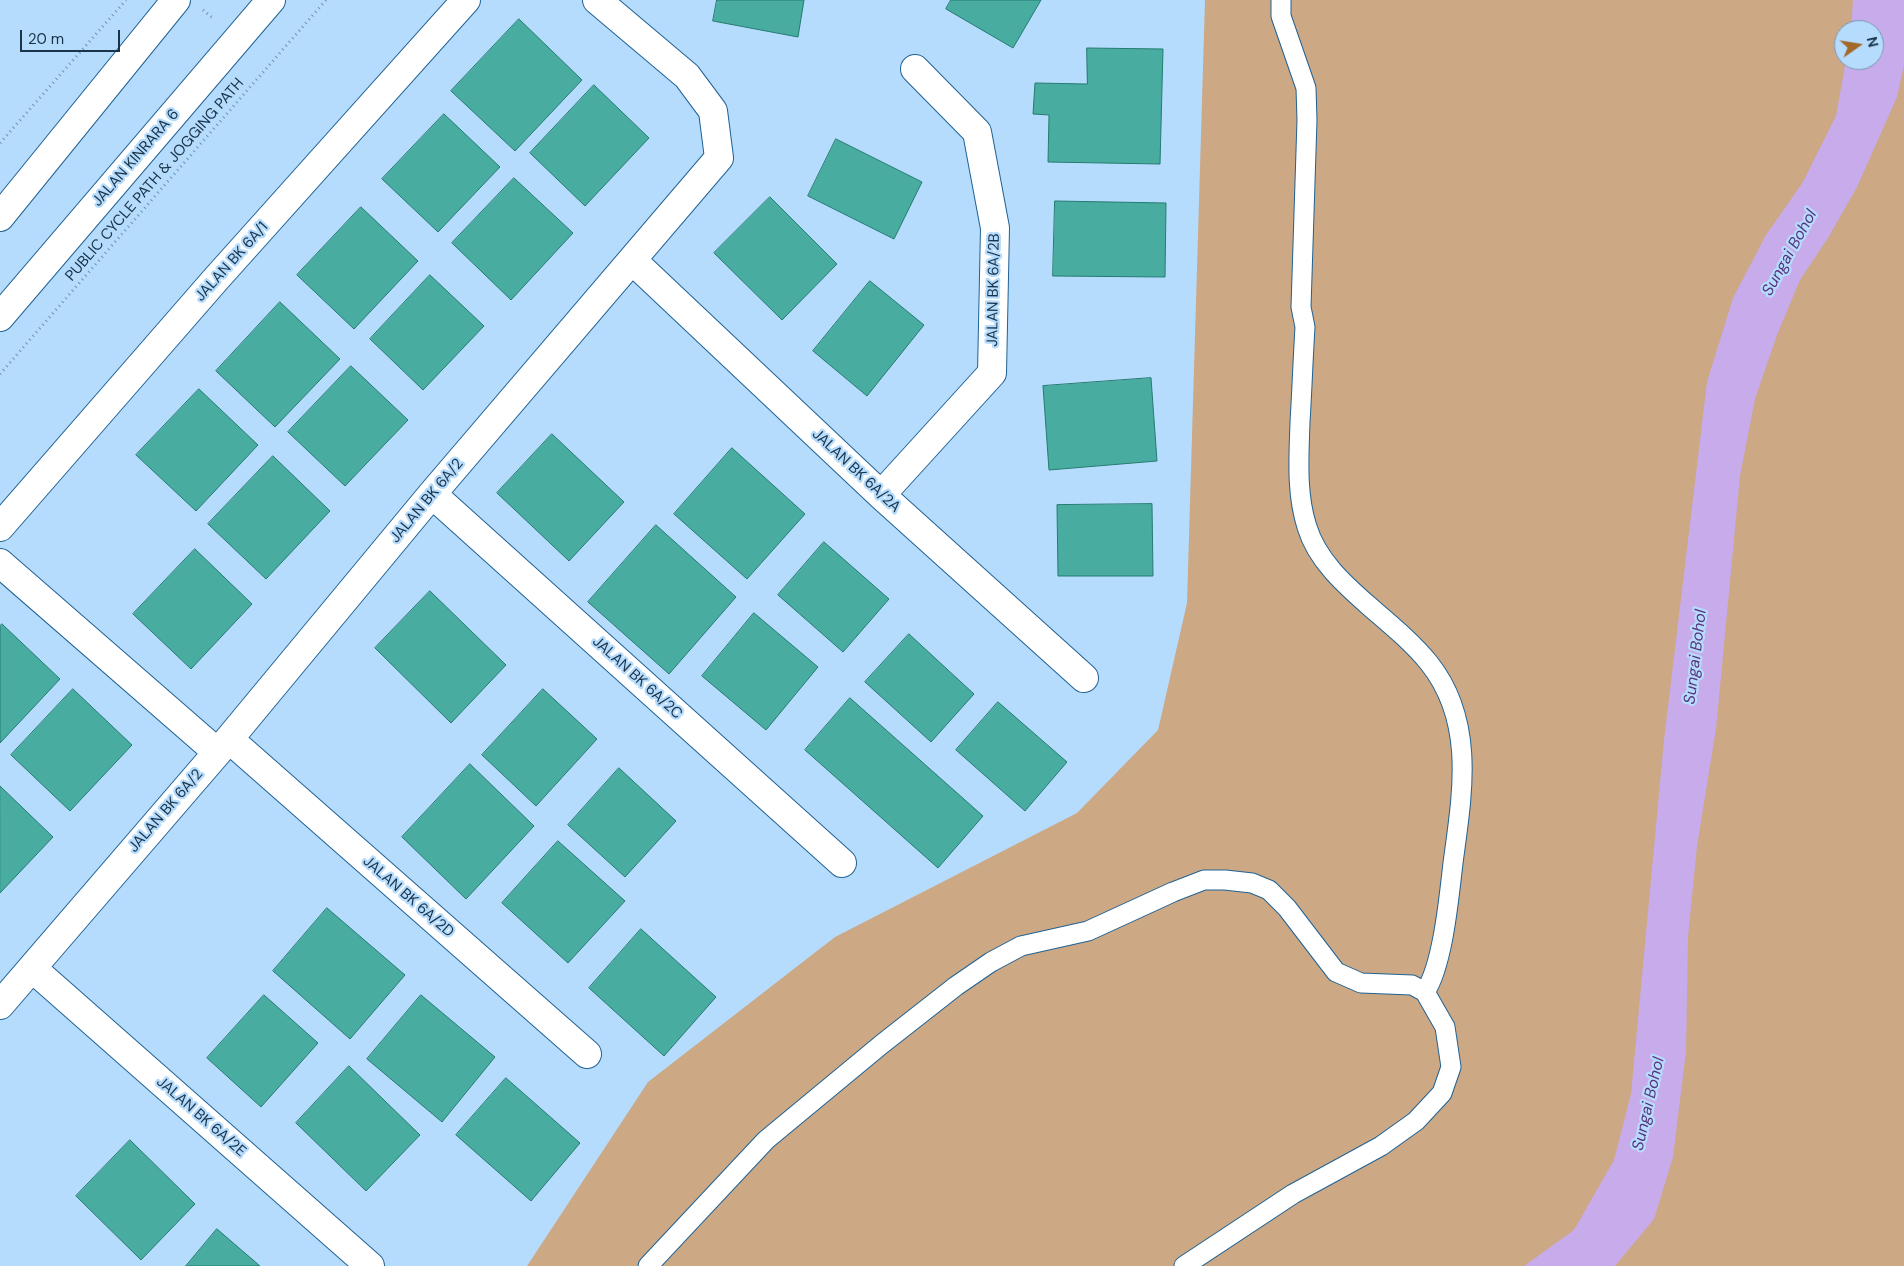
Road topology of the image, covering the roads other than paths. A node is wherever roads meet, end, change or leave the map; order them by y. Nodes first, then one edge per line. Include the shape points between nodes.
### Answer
1 (176, 0) edge
2 (272, 0) edge
3 (466, 0) edge
4 (597, 0) edge
5 (1281, 0) edge
6 (915, 69) dead end
7 (0, 217) edge
8 (632, 261) junction
9 (0, 317) edge
10 (432, 494) junction
11 (881, 495) junction
12 (0, 527) edge
13 (0, 563) edge
14 (1084, 678) dead end
15 (223, 746) junction
16 (842, 863) dead end
17 (32, 968) junction
18 (1425, 992) junction
19 (0, 1004) edge
20 (587, 1054) dead end
21 (370, 1266) edge
22 (648, 1266) edge
23 (1184, 1266) edge

1 - 7 street
2 - 9 street, JALAN KINRARA 6
3 - 12 street, JALAN BK 6A/1
4 - 8 street, JALAN BK 6A/2 via 687,76 714,111 719,158
5 - 18 lane via 1281,16 1306,88 1301,307 1305,327 1298,464 1307,528 1336,577 1430,664 1446,690 1463,748 1461,800 1448,906 1437,965
6 - 11 street, JALAN BK 6A/2B via 976,132 995,228 992,372
8 - 10 street, JALAN BK 6A/2
8 - 11 street, JALAN BK 6A/2A
10 - 15 street, JALAN BK 6A/2
10 - 16 street, JALAN BK 6A/2C
11 - 14 street, JALAN BK 6A/2A
13 - 15 street, JALAN BK 6A/2D
15 - 17 street, JALAN BK 6A/2
15 - 20 street, JALAN BK 6A/2D
17 - 19 street, JALAN BK 6A/2
17 - 21 street, JALAN BK 6A/2E
18 - 22 lane via 1412,985 1361,983 1336,972 1269,890 1252,883 1204,880 1088,932 1020,946 956,986 766,1140
18 - 23 lane via 1445,1027 1451,1067 1442,1093 1416,1121 1381,1146 1293,1194

